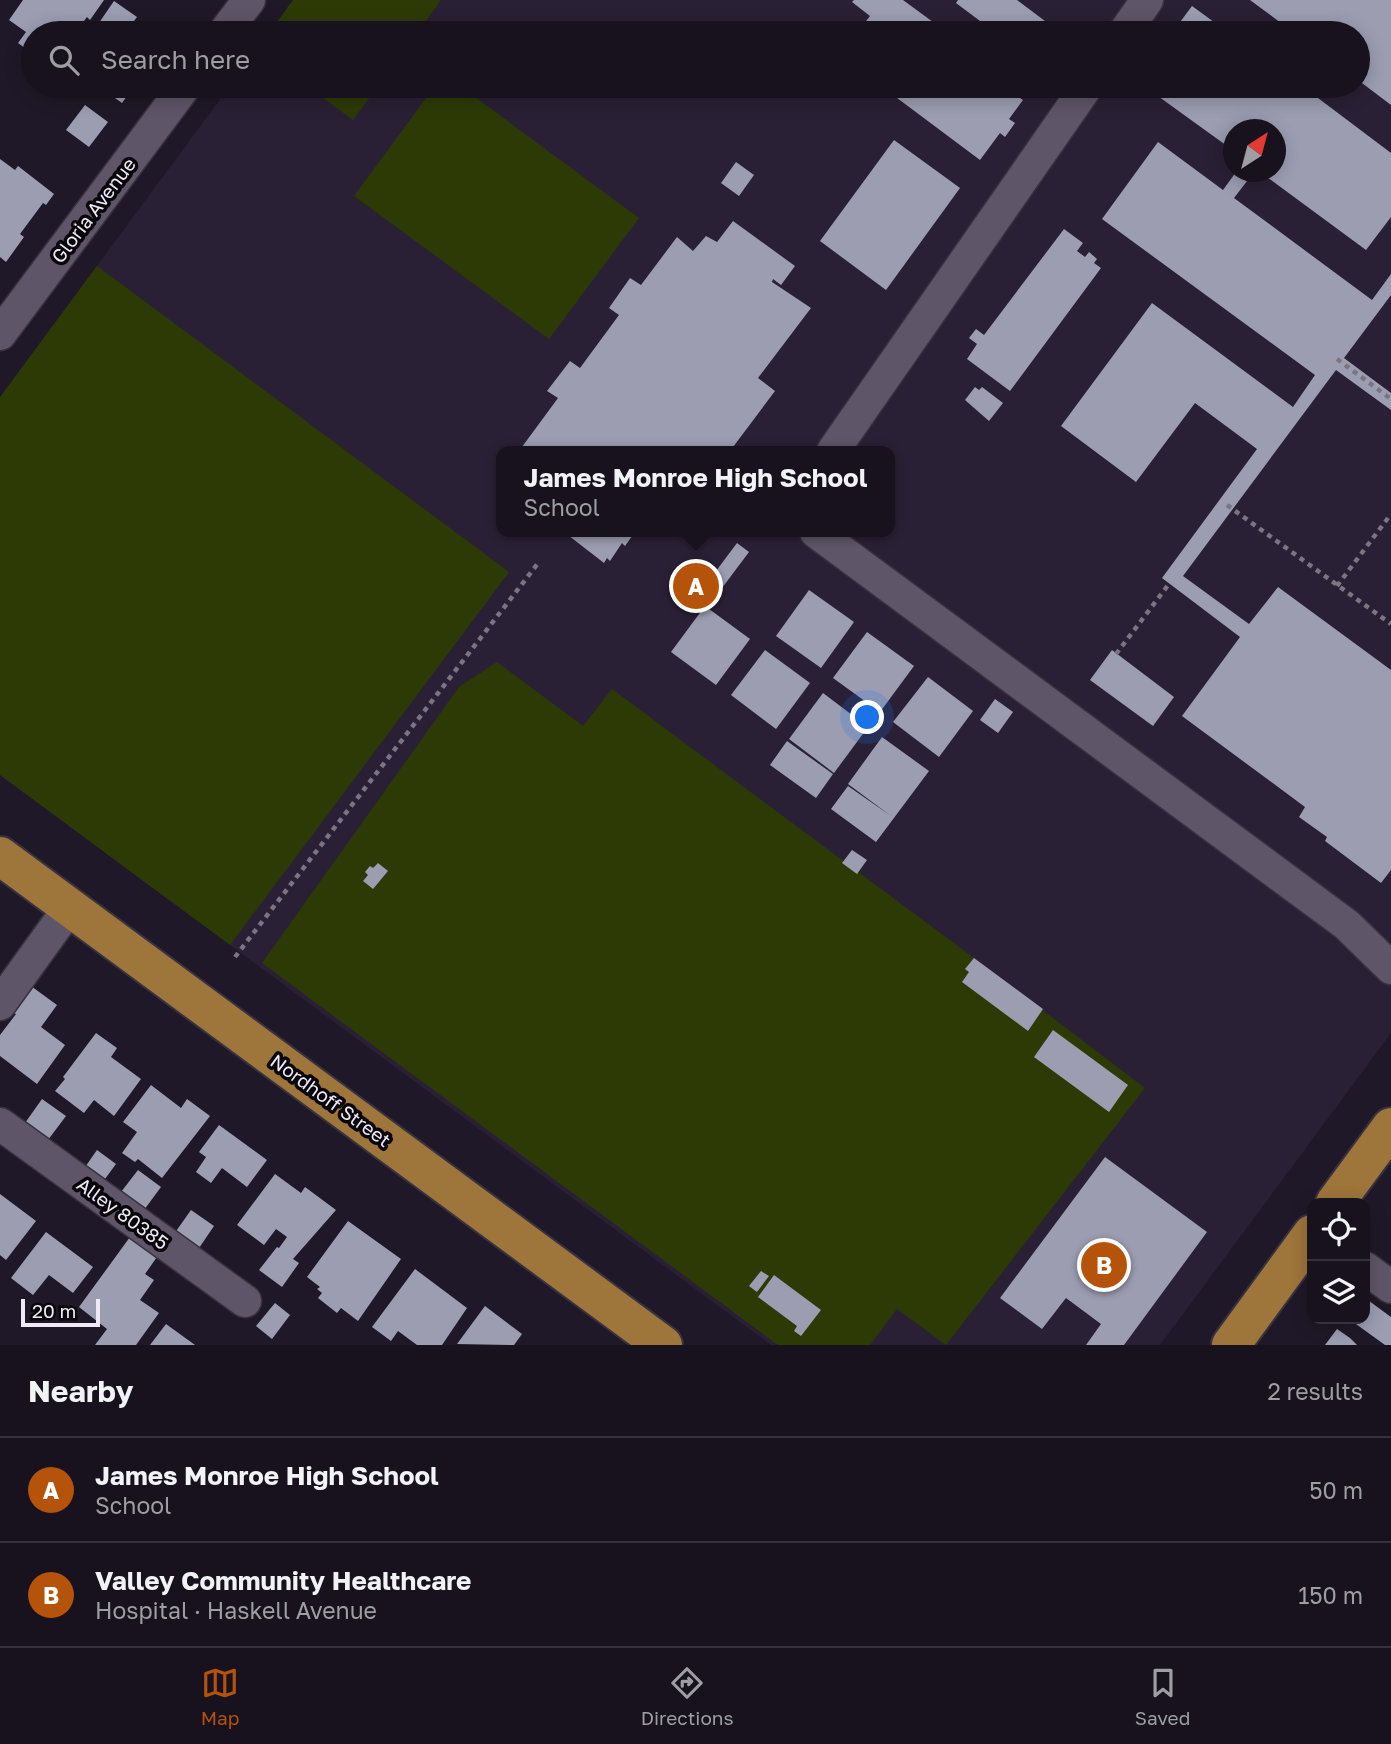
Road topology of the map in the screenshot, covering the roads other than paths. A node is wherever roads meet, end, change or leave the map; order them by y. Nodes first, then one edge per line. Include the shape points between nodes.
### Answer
1 (1147, 0) edge
2 (1132, 21) edge
3 (176, 98) edge
4 (1079, 98) edge
5 (0, 334) edge
6 (836, 446) edge
7 (823, 537) edge
8 (0, 856) edge
9 (70, 907) junction
10 (1391, 968) edge
11 (0, 1004) edge
12 (0, 1124) edge
13 (1391, 1127) edge
14 (1339, 1198) edge
15 (1307, 1241) edge
16 (1370, 1272) edge
17 (1391, 1287) edge
18 (245, 1301) dead end
19 (663, 1345) edge
20 (1230, 1345) edge

1 - 2 street
3 - 5 street, Gloria Avenue
4 - 6 street
7 - 10 street via 1347,925
8 - 9 main road, Nordhoff Street
9 - 11 street
9 - 19 main road, Nordhoff Street
12 - 18 street, Alley 80385
13 - 14 main road
15 - 20 main road
16 - 17 street

